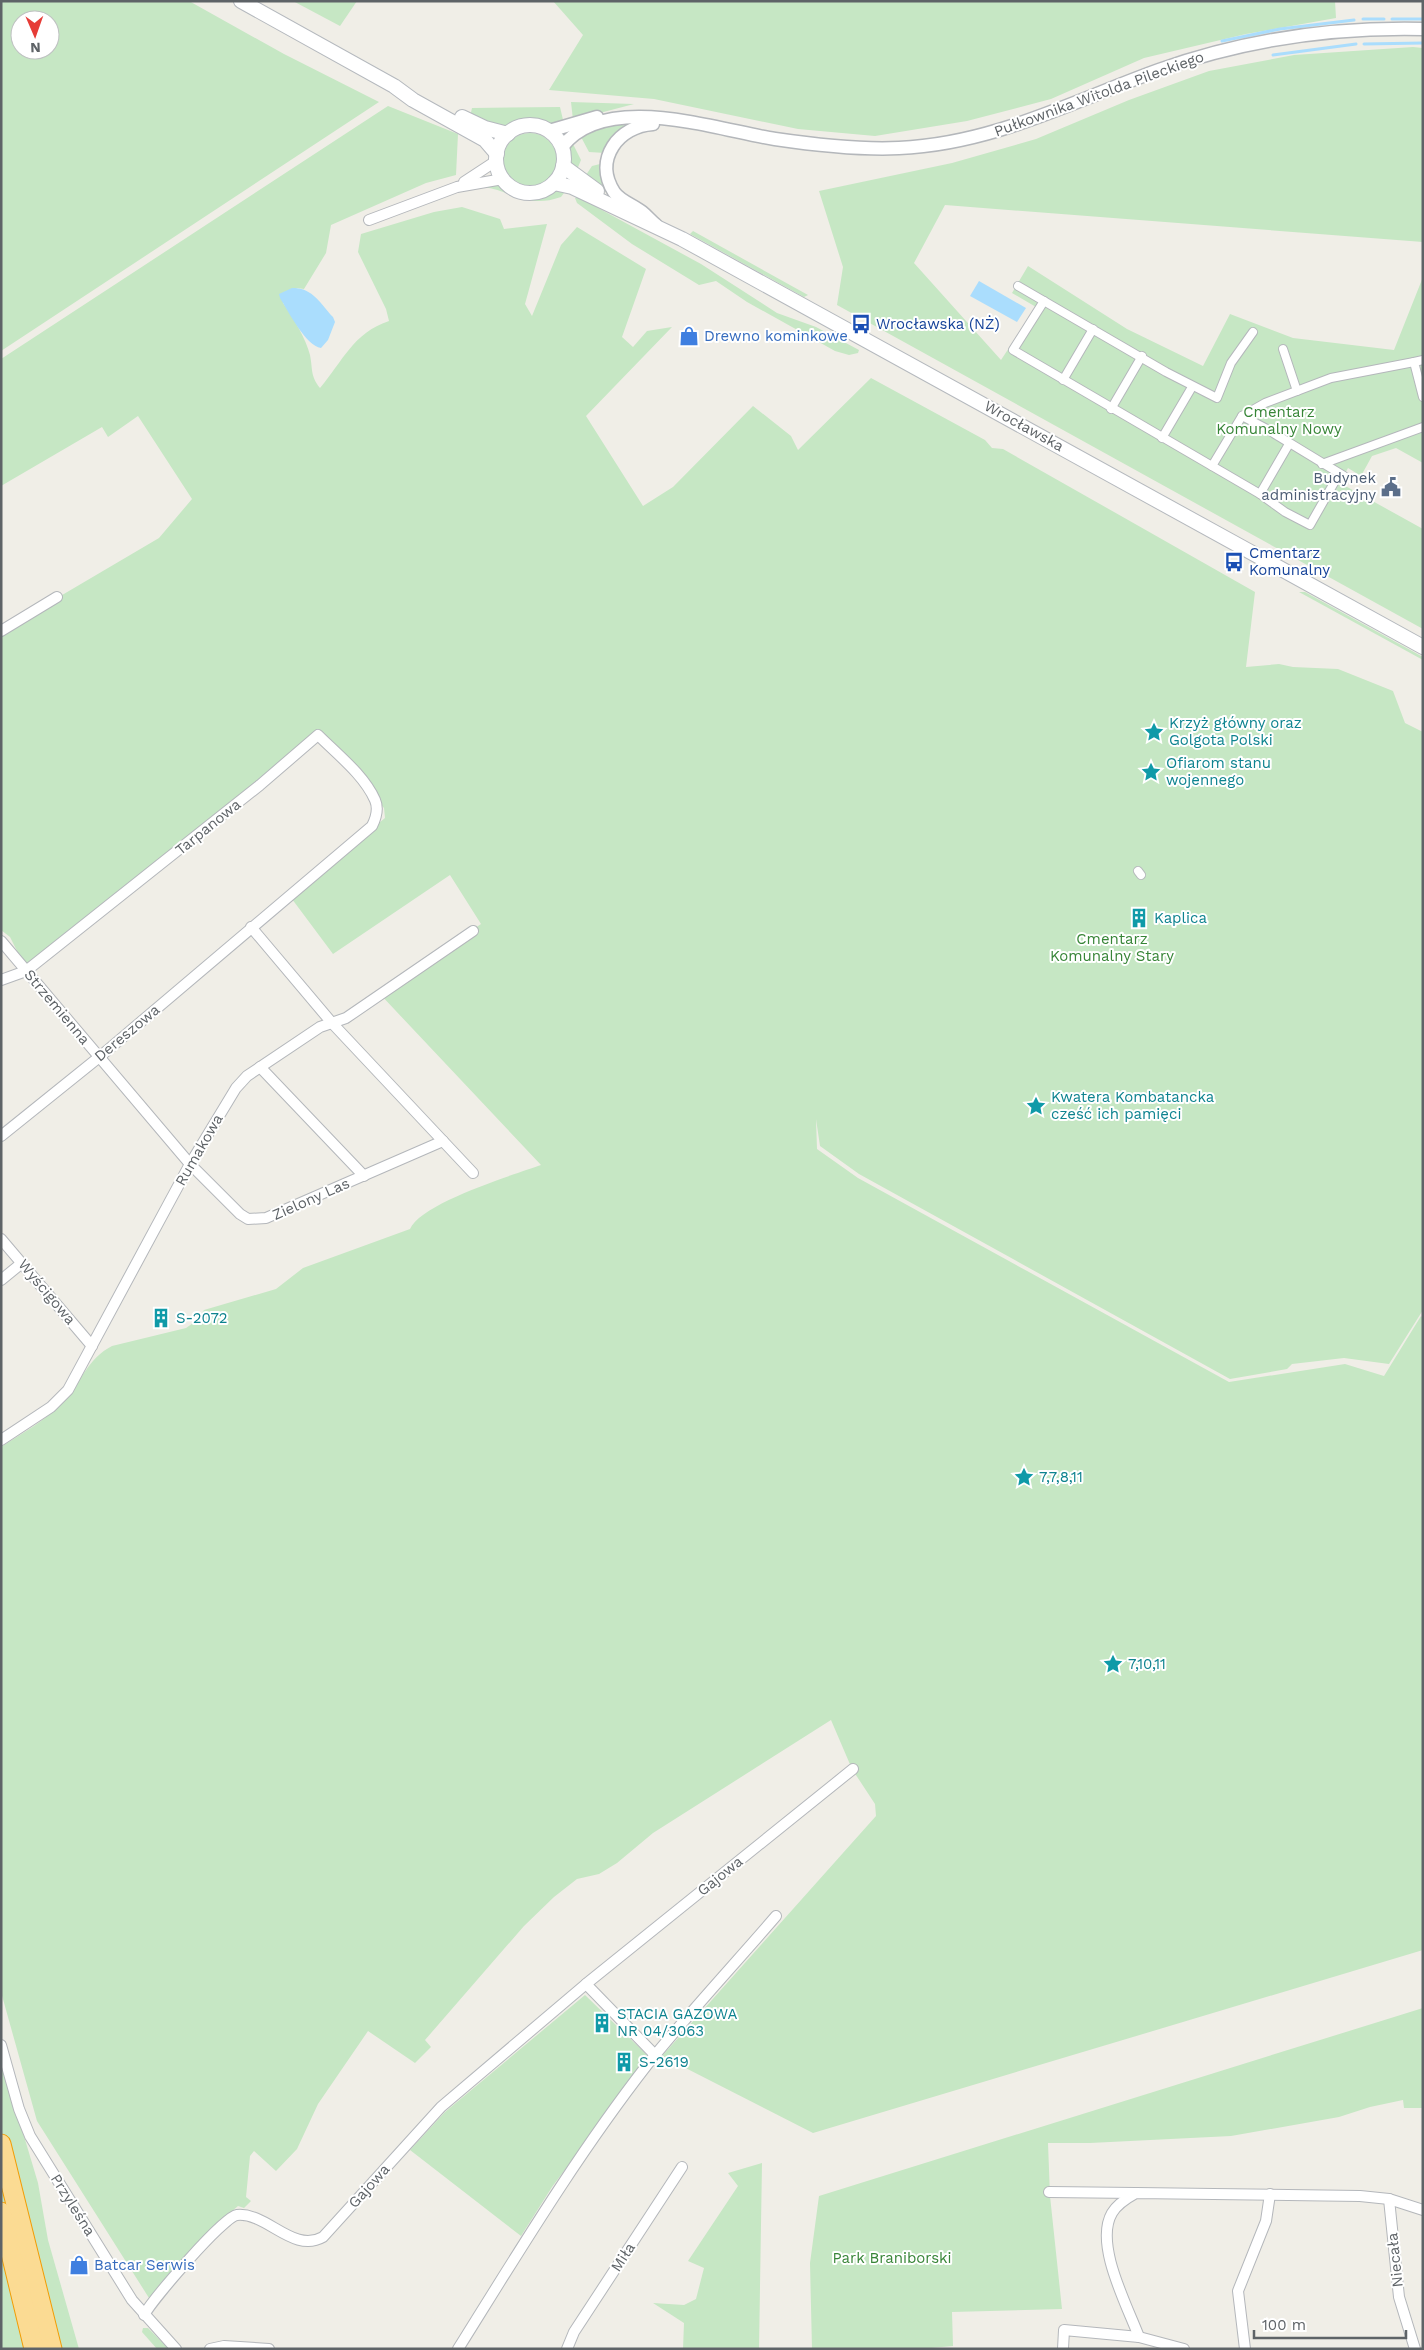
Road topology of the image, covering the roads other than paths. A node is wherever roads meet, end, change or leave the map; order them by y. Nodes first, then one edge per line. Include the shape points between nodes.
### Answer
1 (240, 1) edge
2 (1423, 29) edge
3 (394, 86) junction
4 (688, 121) junction
5 (712, 127) junction
6 (549, 131) junction
7 (508, 134) junction
8 (562, 147) junction
9 (497, 157) junction
10 (563, 166) junction
11 (503, 179) junction
12 (554, 183) junction
13 (457, 187) junction
14 (623, 210) junction
15 (369, 220) dead end
16 (658, 227) junction
17 (1018, 286) dead end
18 (1044, 301) junction
19 (1093, 329) junction
20 (1252, 332) dead end
21 (1284, 349) dead end
22 (1142, 356) junction
23 (1423, 360) edge
24 (1414, 362) junction
25 (1063, 380) junction
26 (1192, 386) junction
27 (1297, 391) junction
28 (1423, 397) edge
29 (1112, 409) junction
30 (1242, 416) junction
31 (1423, 427) edge
32 (1162, 438) junction
33 (1289, 444) junction
34 (1322, 464) junction
35 (1212, 466) junction
36 (1260, 494) junction
37 (57, 597) dead end
38 (1, 631) edge
39 (1423, 647) edge
40 (372, 826) joint
41 (251, 927) junction
42 (472, 930) dead end
43 (1, 941) edge
44 (26, 971) junction
45 (1, 980) edge
46 (332, 1023) junction
47 (99, 1057) junction
48 (260, 1066) junction
49 (1, 1136) edge
50 (443, 1141) junction
51 (190, 1164) junction
52 (473, 1173) dead end
53 (364, 1176) junction
54 (1, 1239) edge
55 (22, 1263) junction
56 (1, 1280) edge
57 (92, 1346) junction
58 (1, 1440) edge
59 (853, 1769) dead end
60 (776, 1916) dead end
61 (586, 1984) junction
62 (1, 2045) edge
63 (656, 2056) junction
64 (1, 2144) edge
65 (682, 2166) dead end
66 (1049, 2192) dead end
67 (1136, 2193) junction
68 (1270, 2194) junction
69 (1389, 2199) junction
70 (1423, 2210) edge
71 (1, 2212) edge
72 (144, 2315) junction
73 (1139, 2337) junction
74 (34, 2349) edge
75 (52, 2349) edge
76 (176, 2349) edge
77 (210, 2349) edge
78 (269, 2349) edge
79 (458, 2349) edge
80 (567, 2349) edge
81 (1062, 2349) edge
82 (1184, 2349) edge
83 (1245, 2349) edge
84 (1415, 2349) edge

1 - 3 main road
2 - 5 street, Pułkownika Witolda Pileckiego via 1333,32 1247,45 1160,70 1014,127 934,144 865,148 806,143
3 - 7 main road via 485,128
3 - 9 main road via 485,140
4 - 5 street, Pułkownika Witolda Pileckiego
4 - 6 street, Pułkownika Witolda Pileckiego via 670,115 632,111 603,115
4 - 8 street, Pułkownika Witolda Pileckiego via 645,117 610,120 575,134
5 - 16 street via 638,126 620,136 612,149 607,167 614,191
6 - 7 main road via 527,126
6 - 8 main road
7 - 9 main road
8 - 10 main road
9 - 11 main road
9 - 13 street
10 - 12 main road
10 - 14 main road, Wrocławska
11 - 12 main road via 527,193 546,189
11 - 13 street
12 - 14 main road, Wrocławska via 572,187
13 - 15 street
14 - 16 main road, Wrocławska
16 - 39 main road, Wrocławska
17 - 18 street
18 - 19 street
18 - 25 street via 1013,350
19 - 22 street
19 - 25 street
20 - 26 street via 1231,363 1217,398
21 - 27 street
22 - 26 street
22 - 29 street
23 - 24 street
24 - 27 street via 1331,378
24 - 28 street
25 - 29 street
26 - 32 street
27 - 30 street
29 - 32 street
30 - 33 street
30 - 35 street
31 - 34 street
32 - 35 street
33 - 34 street
33 - 36 street
34 - 36 street via 1341,475 1310,525
35 - 36 street
37 - 38 street
40 - 41 street, Dereszowa
40 - 44 street, Tarpanowa via 377,810 375,800 362,781 318,735 253,791
41 - 46 street
41 - 47 street, Dereszowa
42 - 46 street, Rumakowa via 346,1018
43 - 44 street, Strzemienna
44 - 45 street, Tarpanowa
44 - 47 street, Strzemienna
46 - 48 street, Rumakowa via 320,1027
46 - 50 street
47 - 49 street, Dereszowa
47 - 51 street, Strzemienna
48 - 51 street, Rumakowa via 236,1088
48 - 53 street, Zielony Las
50 - 52 street
50 - 53 street, Zielony Las
51 - 53 street, Zielony Las via 240,1214 257,1220
51 - 57 street, Rumakowa
54 - 55 street, Wyścigowa
55 - 56 street
55 - 57 street, Wyścigowa
57 - 58 street, Rumakowa via 68,1390 51,1407
59 - 61 street, Gajowa
60 - 63 street
61 - 63 street
61 - 72 street, Gajowa via 440,2107 323,2237 302,2241 251,2217 231,2217
62 - 72 street, Przyleśna via 30,2136
63 - 79 street via 574,2165
64 - 75 highway
65 - 80 street, Miła via 574,2332
66 - 67 street
67 - 68 street
67 - 73 street via 1113,2211 1106,2234 1109,2257
68 - 69 street
68 - 83 street via 1266,2221 1238,2291
69 - 70 street
69 - 84 street, Niecała via 1399,2297
71 - 74 highway
72 - 76 street, Przyleśna
73 - 81 street via 1064,2330
73 - 82 street
77 - 78 street via 224,2346

